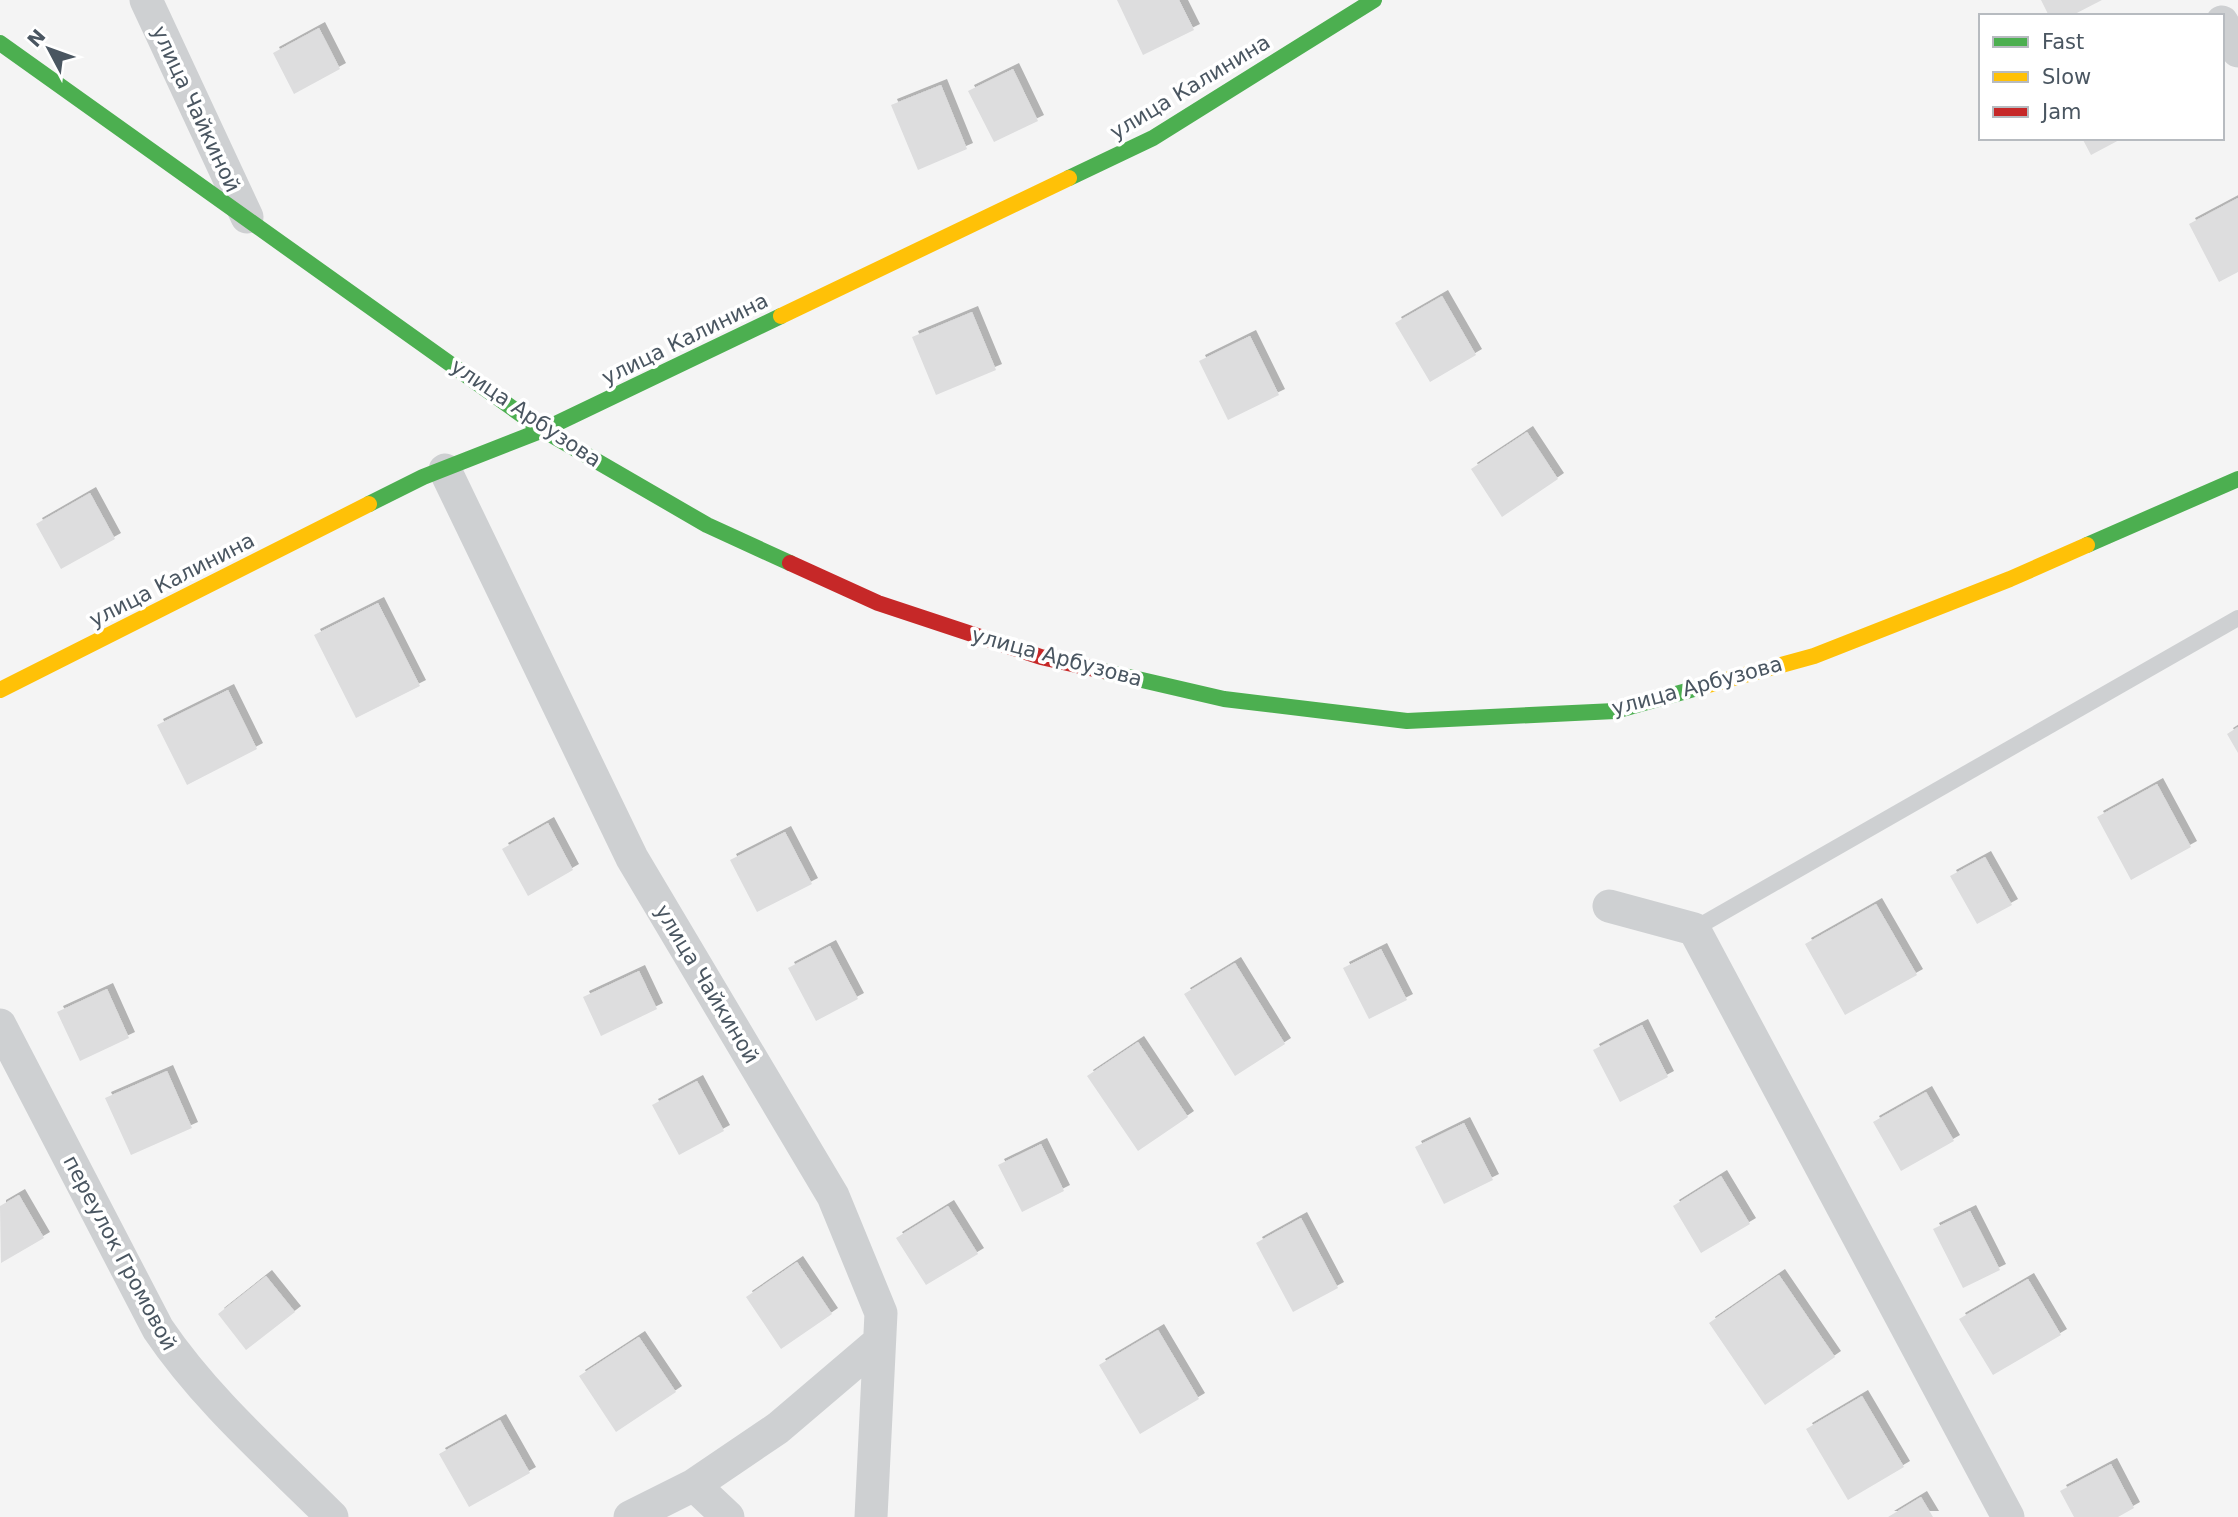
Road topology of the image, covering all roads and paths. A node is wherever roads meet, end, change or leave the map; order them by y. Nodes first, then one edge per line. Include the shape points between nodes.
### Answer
1 (146, 0) edge
2 (1374, 0) edge
3 (2224, 26) edge
4 (0, 43) edge
5 (2238, 51) edge
6 (247, 217) junction
7 (543, 430) junction
8 (445, 470) junction
9 (2238, 479) edge
10 (2238, 618) edge
11 (0, 690) edge
12 (1609, 906) dead end
13 (1694, 929) junction
14 (0, 1025) edge
15 (878, 1342) junction
16 (694, 1485) junction
17 (332, 1517) edge
18 (630, 1517) edge
19 (728, 1517) edge
20 (871, 1517) edge
21 (2008, 1517) edge

1 - 6 street, улица Чайкиной
2 - 7 street, улица Калинина via 1153,138
3 - 5 street
4 - 6 street, улица Арбузова
6 - 7 street, улица Арбузова
7 - 8 street, улица Калинина
7 - 9 street, улица Арбузова via 707,525 878,603 1041,657 1224,699 1406,721 1615,711 1814,656 2010,579
8 - 11 street, улица Калинина
8 - 15 street, улица Чайкиной via 632,858 833,1196 880,1313
10 - 13 lane
12 - 13 street
13 - 21 street
14 - 17 street, переулок Громовой via 158,1329 180,1362
15 - 16 street via 778,1428
15 - 20 street, улица Чайкиной
16 - 18 street
16 - 19 street

